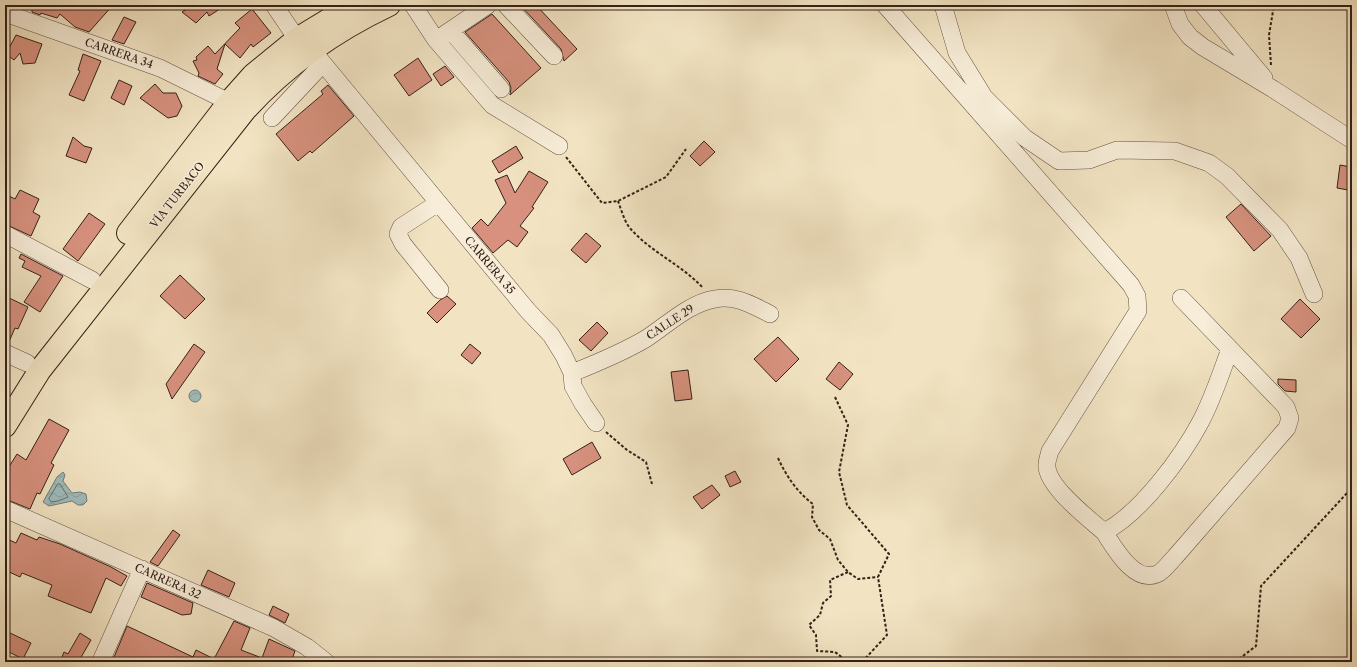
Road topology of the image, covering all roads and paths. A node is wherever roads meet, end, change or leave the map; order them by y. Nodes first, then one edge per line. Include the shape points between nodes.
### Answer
1 (274, 5) edge
2 (353, 5) edge
3 (389, 5) edge
4 (413, 5) edge
5 (488, 5) edge
6 (506, 5) edge
7 (885, 5) edge
8 (943, 5) edge
9 (1173, 5) edge
10 (1203, 5) edge
11 (1274, 5) edge
12 (5, 14) edge
13 (451, 31) junction
14 (436, 40) junction
15 (310, 50) junction
16 (554, 56) dead end
17 (1271, 66) dead end
18 (501, 89) dead end
19 (1273, 89) junction
20 (229, 102) junction
21 (272, 118) dead end
22 (1352, 140) edge
23 (560, 146) joint
24 (686, 149) dead end
25 (618, 201) junction
26 (438, 203) junction
27 (5, 234) edge
28 (92, 280) junction
29 (440, 290) dead end
30 (1314, 294) dead end
31 (1181, 298) dead end
32 (708, 301) junction
33 (770, 314) dead end
34 (1230, 349) junction
35 (5, 353) edge
36 (27, 364) junction
37 (572, 373) junction
38 (5, 397) edge
39 (835, 397) dead end
40 (596, 423) joint
41 (5, 426) edge
42 (778, 458) dead end
43 (1352, 480) edge
44 (652, 484) dead end
45 (5, 510) edge
46 (1104, 532) junction
47 (142, 568) junction
48 (848, 572) junction
49 (878, 577) junction
50 (305, 655) edge
51 (102, 661) edge
52 (326, 662) edge
53 (848, 662) edge
54 (862, 662) edge
55 (1235, 662) edge

1 - 15 street, CARRERA 35
2 - 15 highway, VÍA TURBACO
3 - 15 highway, VÍA TURBACO
4 - 14 street
5 - 13 street
6 - 16 street
7 - 46 street via 1131,285 1137,296 1138,311 1050,451 1046,465 1049,476 1065,496
8 - 30 street via 957,53 984,97 1025,138 1059,161 1089,160 1117,150 1175,151 1209,163 1227,176 1280,230 1299,258
9 - 19 street via 1180,24 1190,37
10 - 19 street
11 - 17 path via 1269,35
12 - 20 street, CARRERA 34 via 160,68
13 - 14 street
13 - 18 street
14 - 23 street via 492,105
15 - 20 highway, VÍA TURBACO via 253,76
15 - 21 street via 316,71
15 - 26 street, CARRERA 35
15 - 41 highway, VÍA TURBACO via 267,85 245,110 40,370
19 - 22 street
20 - 28 highway, VÍA TURBACO
23 - 25 path via 572,166 602,203
24 - 25 path via 666,177
25 - 32 path via 628,225 647,245 691,275 703,289
26 - 29 street via 400,227 398,234
26 - 37 street, CARRERA 35 via 528,312 551,335
27 - 28 street
28 - 36 highway, VÍA TURBACO
31 - 34 street
32 - 33 street, CALLE 29 via 717,298 742,300
32 - 37 street, CALLE 29 via 701,302 646,338 596,364
34 - 46 street via 1202,420 1178,458 1145,499 1118,525
34 - 46 street via 1286,407 1290,418 1287,428 1175,558 1157,574 1145,575 1129,568
35 - 36 street
36 - 38 highway, VÍA TURBACO
37 - 40 street, CARRERA 35 via 574,386
39 - 49 path via 848,425 839,472 847,505 889,554
40 - 44 path via 627,450 646,462
42 - 48 path via 783,470 804,498 813,504 812,517 819,530 830,539 838,560
43 - 55 path via 1348,492 1261,586 1256,646
45 - 47 street, CARRERA 32
47 - 50 street, CARRERA 32 via 274,628
47 - 51 street
48 - 49 path via 858,579
48 - 53 path via 830,580 831,596 823,603 820,615 809,625 816,635 817,651 835,652
49 - 54 path via 887,635
50 - 52 street, CARRERA 32

